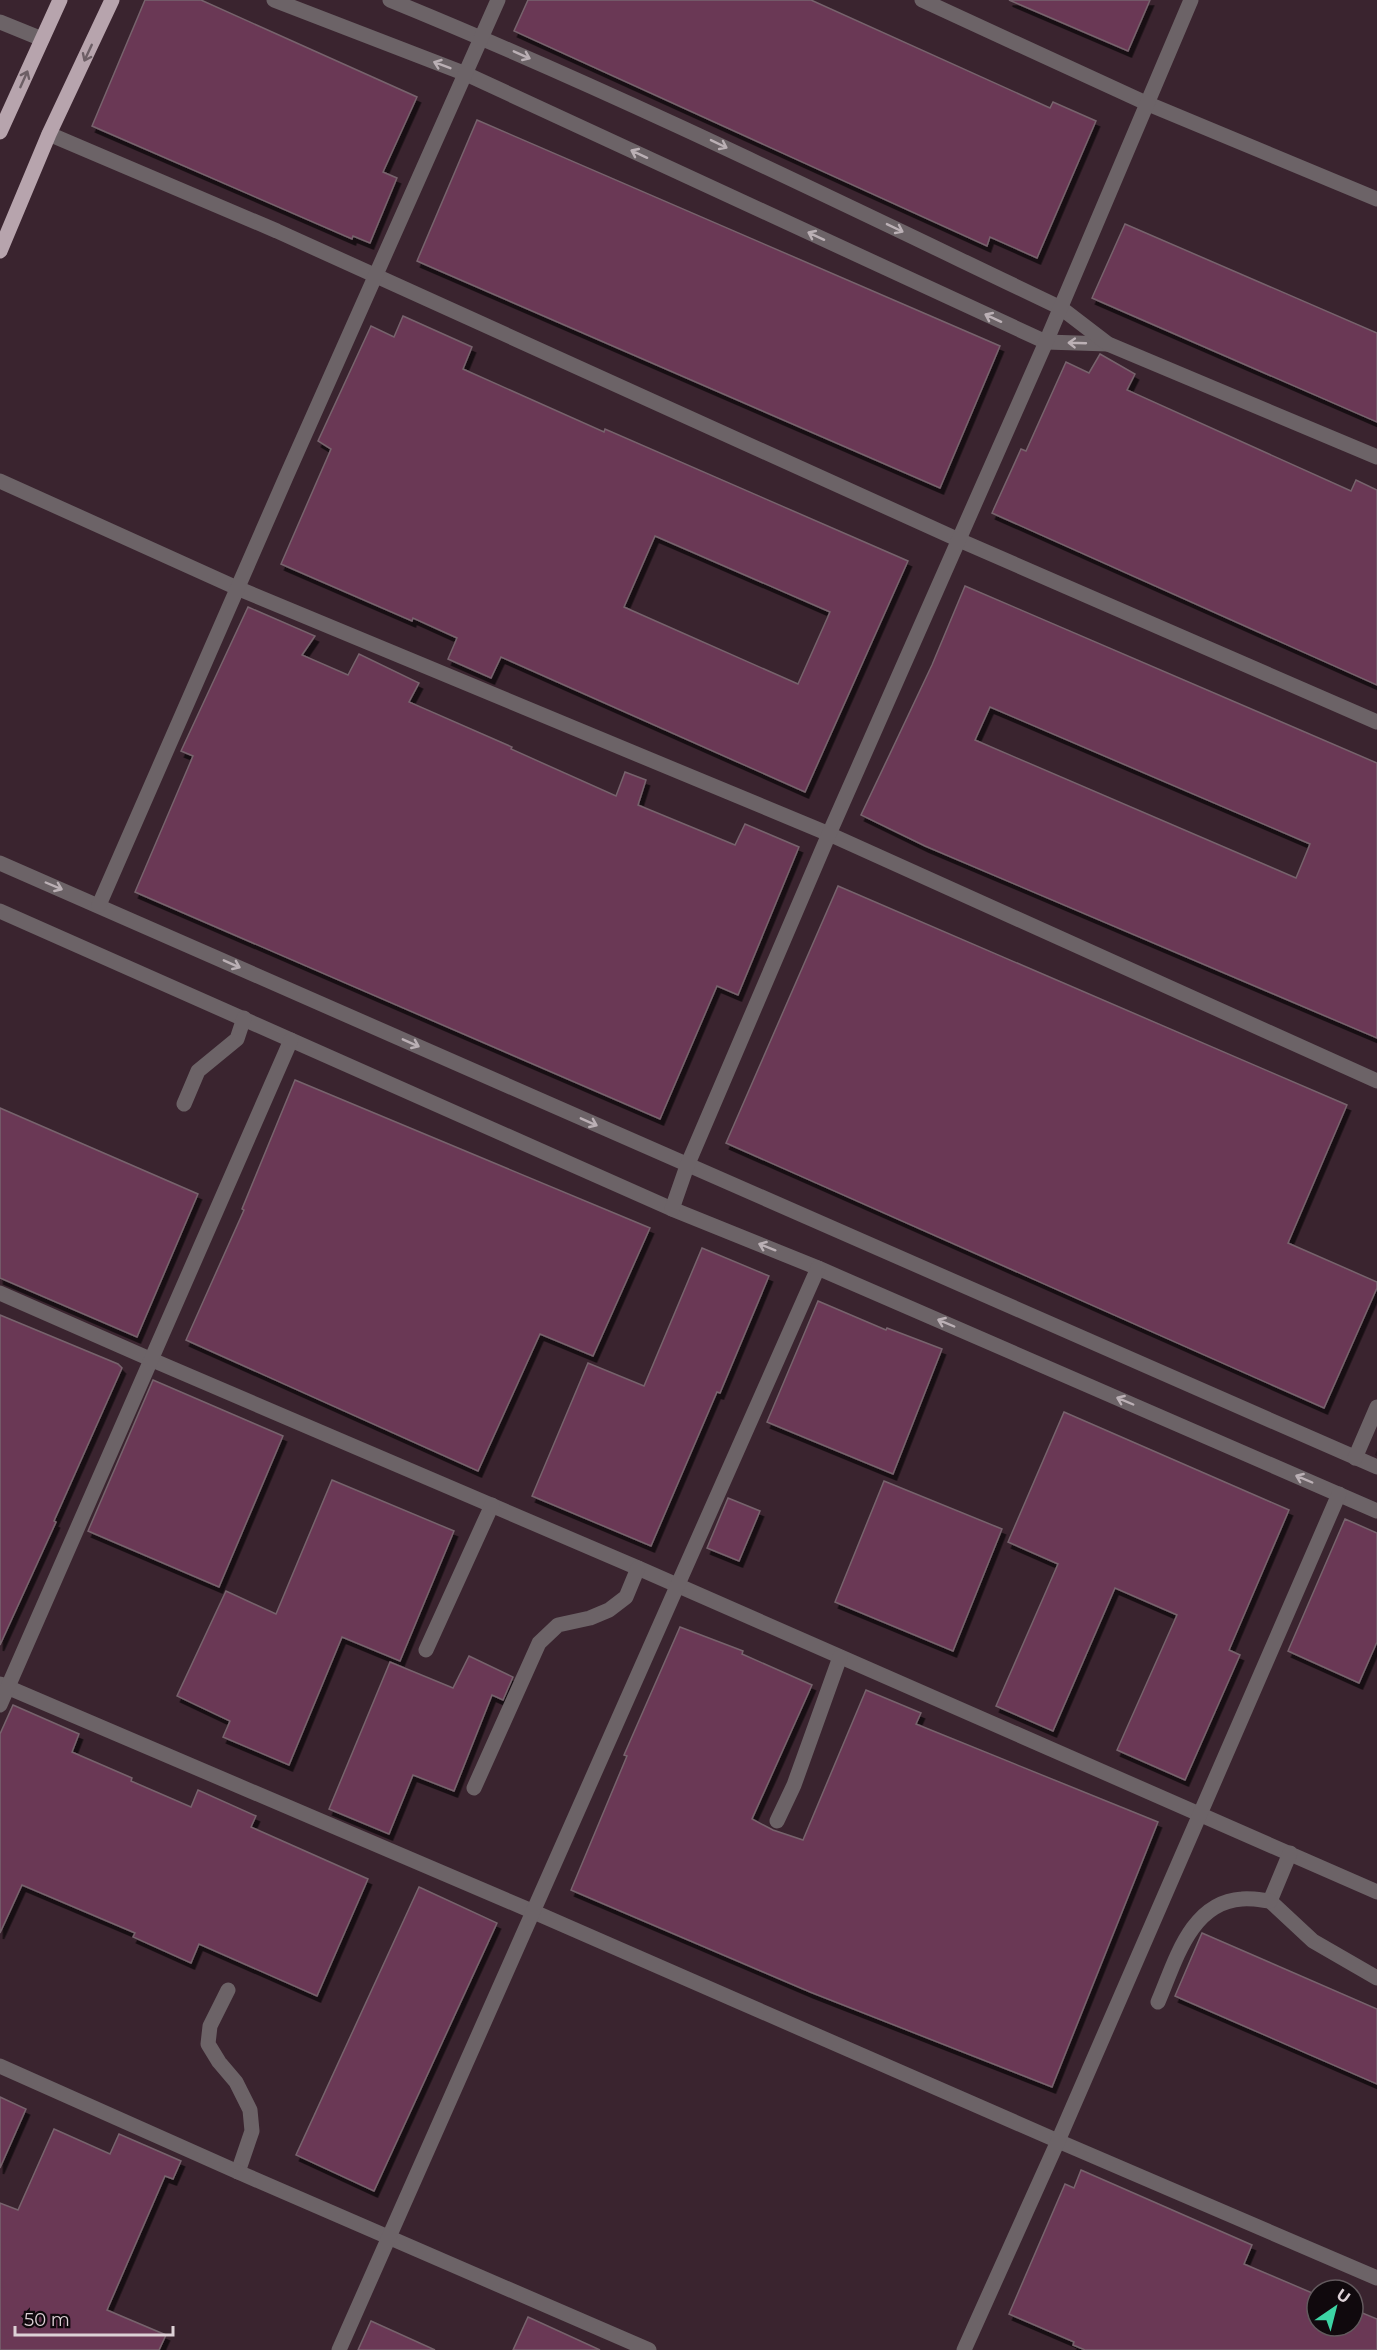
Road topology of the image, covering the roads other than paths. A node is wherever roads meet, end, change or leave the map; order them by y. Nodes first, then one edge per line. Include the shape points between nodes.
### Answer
1 (60, 0) edge
2 (112, 0) edge
3 (274, 0) edge
4 (390, 0) edge
5 (498, 0) edge
6 (922, 0) edge
7 (1191, 0) edge
8 (0, 22) edge
9 (482, 37) junction
10 (42, 39) junction
11 (466, 74) junction
12 (1146, 103) junction
13 (0, 132) edge
14 (49, 135) junction
15 (1377, 199) edge
16 (0, 251) edge
17 (375, 277) junction
18 (1061, 308) junction
19 (1046, 342) junction
20 (1108, 344) junction
21 (1377, 457) edge
22 (0, 481) edge
23 (960, 540) junction
24 (237, 588) junction
25 (1377, 722) edge
26 (829, 834) junction
27 (0, 863) edge
28 (99, 905) junction
29 (0, 910) edge
30 (244, 1017) junction
31 (291, 1040) junction
32 (1377, 1081) edge
33 (184, 1104) dead end
34 (687, 1166) junction
35 (672, 1209) junction
36 (818, 1268) junction
37 (0, 1293) edge
38 (150, 1359) junction
39 (1377, 1407) edge
40 (1355, 1458) junction
41 (1377, 1467) edge
42 (1339, 1494) junction
43 (492, 1505) junction
44 (1377, 1511) edge
45 (638, 1568) junction
46 (676, 1584) junction
47 (426, 1650) dead end
48 (840, 1657) junction
49 (4, 1686) edge
50 (0, 1705) edge
51 (474, 1788) dead end
52 (1199, 1813) junction
53 (777, 1821) dead end
54 (1290, 1853) junction
55 (1377, 1892) edge
56 (1270, 1901) junction
57 (534, 1912) junction
58 (1377, 1978) edge
59 (228, 1990) dead end
60 (1158, 2002) dead end
61 (0, 2066) edge
62 (1058, 2141) junction
63 (237, 2172) junction
64 (388, 2237) junction
65 (1377, 2278) edge
66 (339, 2350) edge
67 (649, 2350) edge
68 (964, 2350) edge

1 - 10 main road
2 -> 14 main road
11 -> 3 street
4 - 9 street
5 - 9 street
6 - 12 street
7 - 12 street
8 - 10 street
9 - 11 street
9 -> 18 street via 690,130
13 -> 10 main road
11 - 17 street
19 -> 11 street
12 - 15 street
12 - 18 street
14 - 16 main road
14 - 17 street via 277,231
17 - 23 street
17 - 24 street
18 - 19 street
18 - 20 street
20 -> 19 street
19 - 23 street
20 - 21 street
22 - 24 street
23 - 25 street
23 - 26 street
24 - 26 street
24 - 28 street
26 - 32 street
26 - 34 street
27 -> 28 street
28 -> 34 street
29 - 30 street
30 - 31 street
30 - 33 street via 237,1039 198,1071
31 - 35 street
31 - 38 street
34 - 35 street
34 - 40 street
36 -> 35 street
42 -> 36 street
36 - 46 street
37 - 38 street
38 - 43 street
38 - 49 street
39 - 40 street
40 - 41 street
42 - 44 street
42 - 52 street
43 - 45 street
43 - 47 street
45 - 46 street
45 - 51 street via 626,1597 609,1610 558,1625 539,1643
46 - 48 street
46 - 57 street
48 - 52 street
48 - 53 street
49 - 50 street
49 - 57 street
52 - 54 street
52 - 62 street
54 - 55 street
54 - 56 street
56 - 58 street via 1313,1941
56 - 60 street via 1232,1901 1203,1916 1191,1928
57 - 62 street
57 - 64 street
59 - 63 street via 210,2026 208,2043 236,2082 250,2110 252,2131
61 - 63 street
62 - 65 street
62 - 68 street
63 - 64 street
64 - 66 street
64 - 67 street

